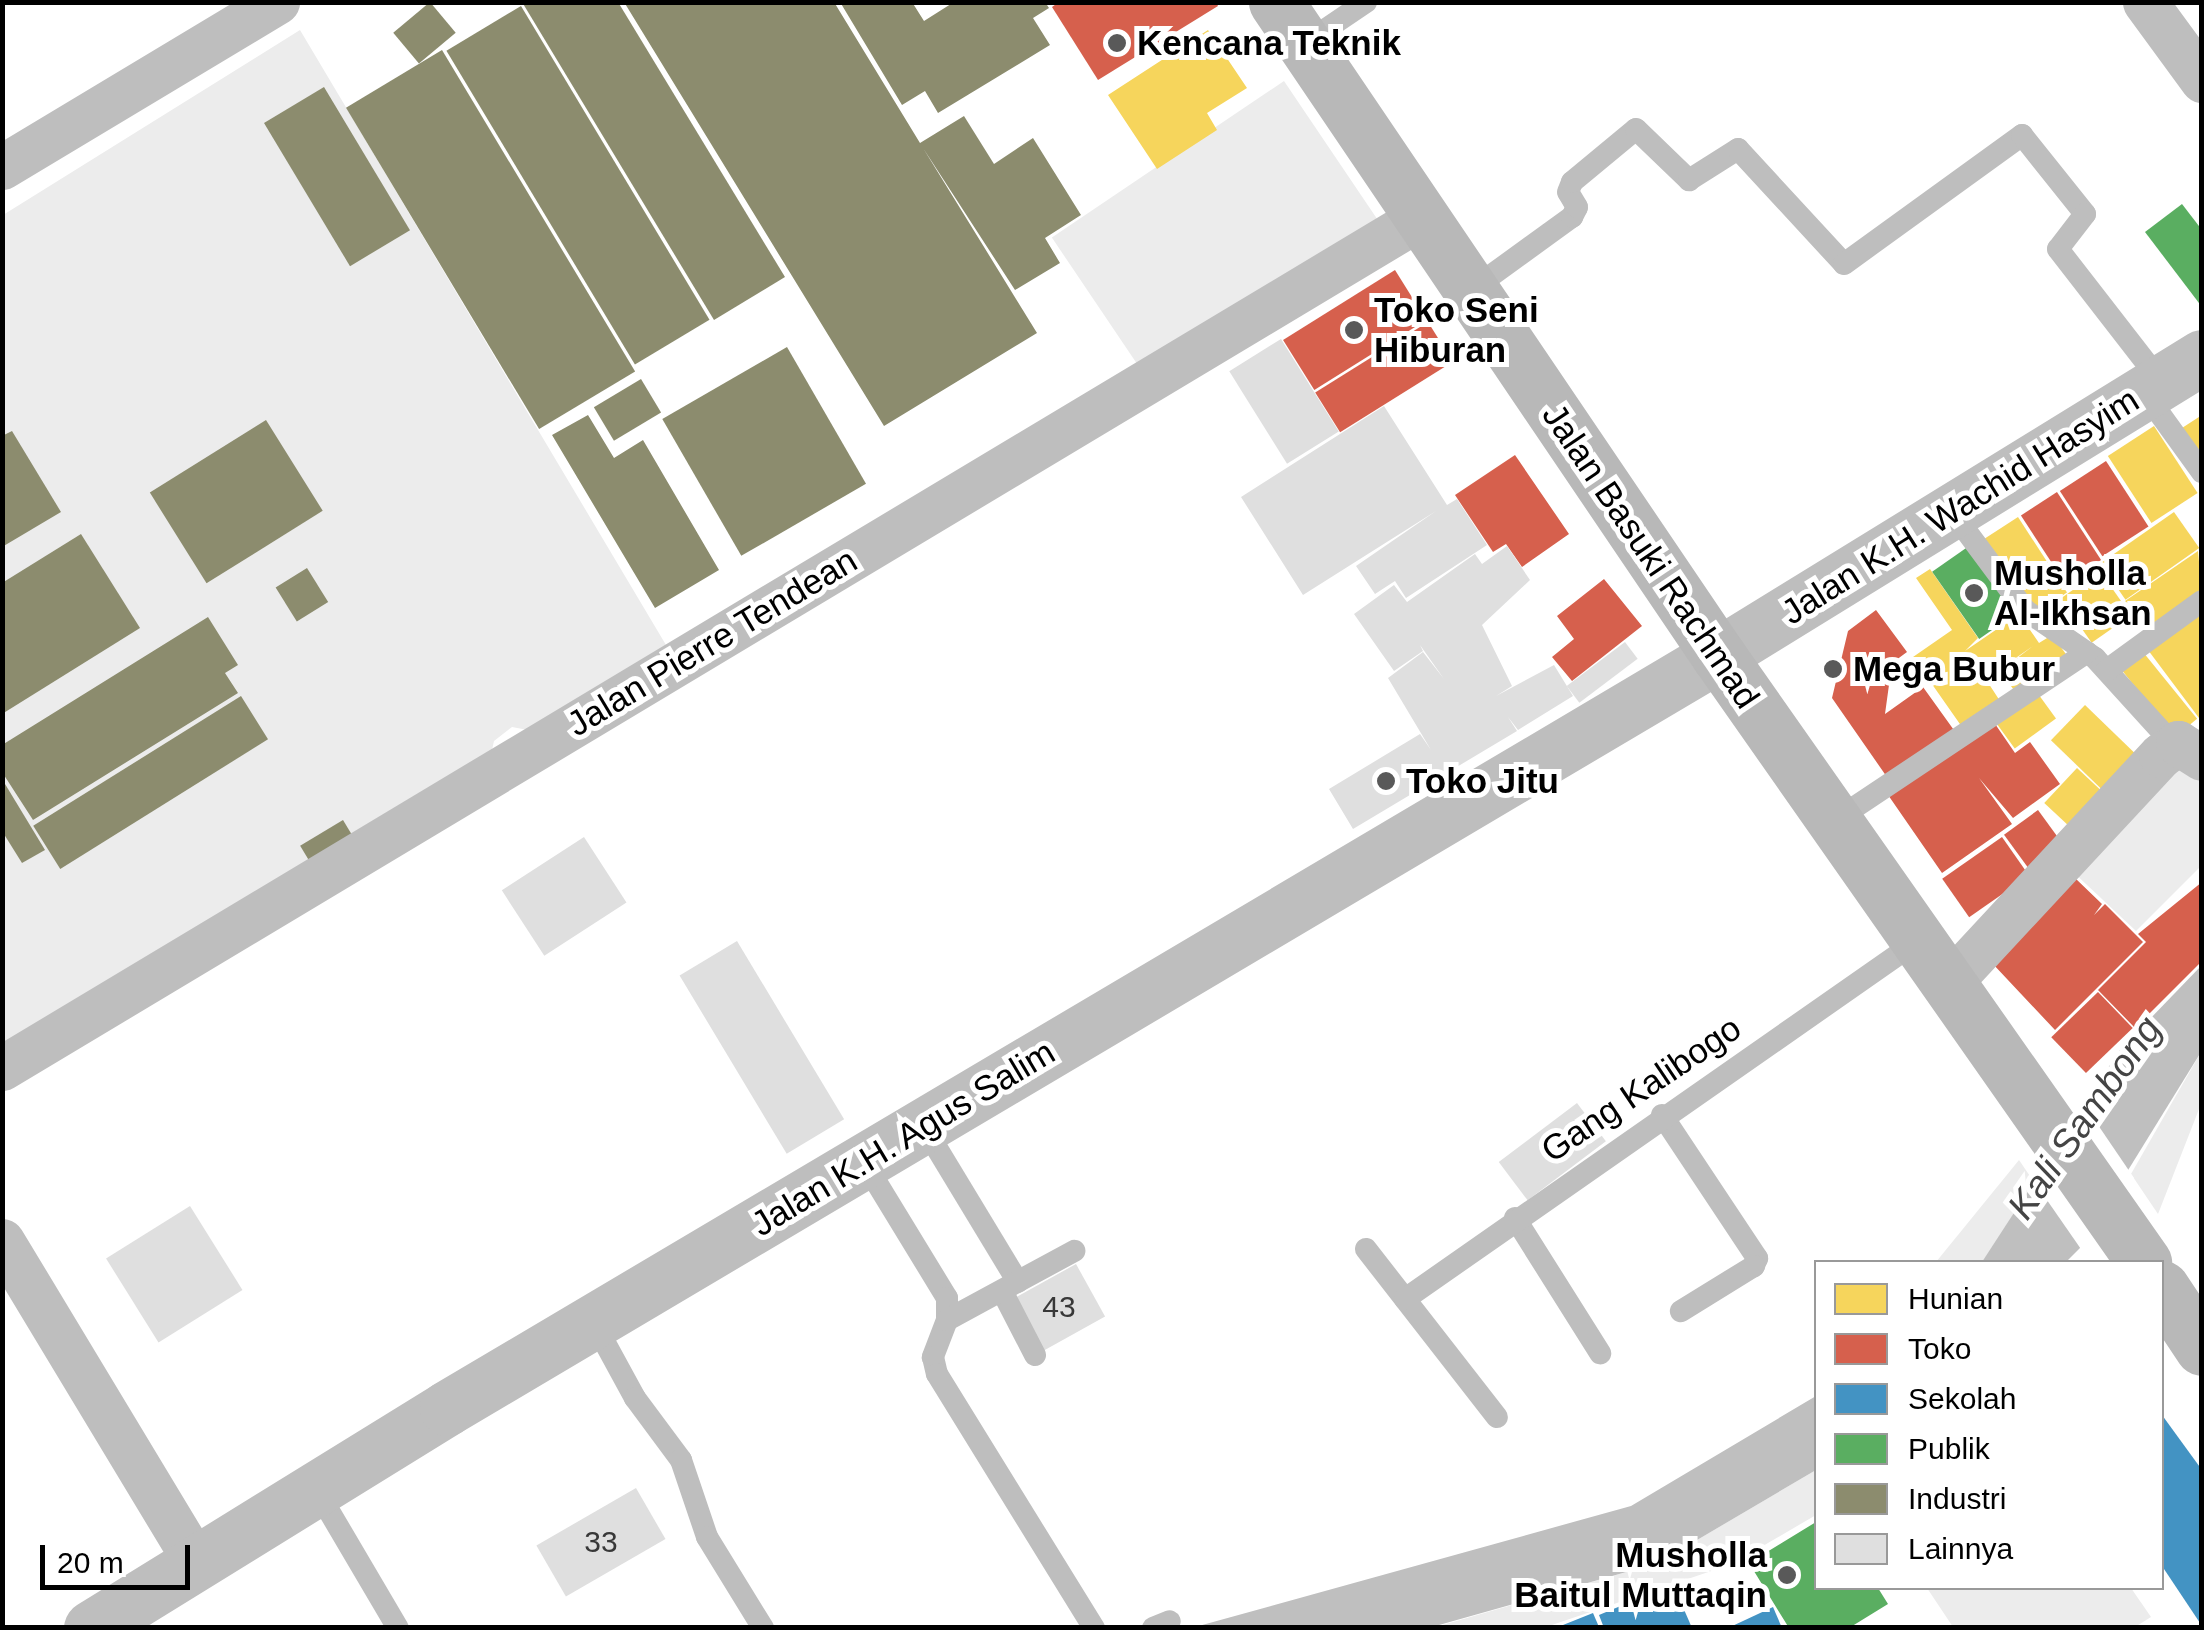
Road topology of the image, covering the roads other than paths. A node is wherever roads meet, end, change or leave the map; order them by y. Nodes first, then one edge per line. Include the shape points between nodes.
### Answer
1 (277, 2) edge
2 (1366, 2) edge
3 (2145, 2) edge
4 (1290, 24) edge
5 (2202, 80) edge
6 (2, 167) edge
7 (1421, 217) junction
8 (1471, 290) junction
9 (2169, 377) edge
10 (2202, 472) edge
11 (1952, 512) junction
12 (2202, 602) edge
13 (2087, 652) junction
14 (1718, 655) junction
15 (2107, 670) junction
16 (2188, 752) edge
17 (1834, 821) junction
18 (1934, 961) junction
19 (2, 1068) edge
20 (1662, 1115) junction
21 (923, 1126) junction
22 (864, 1162) junction
23 (1515, 1218) junction
24 (2, 1241) edge
25 (1366, 1249) dead end
26 (1074, 1251) dead end
27 (2142, 1260) edge
28 (1010, 1286) junction
29 (2164, 1292) edge
30 (1405, 1299) junction
31 (1680, 1311) dead end
32 (947, 1320) junction
33 (594, 1321) junction
34 (2202, 1348) edge
35 (1600, 1353) dead end
36 (1035, 1355) dead end
37 (1496, 1417) dead end
38 (316, 1489) junction
39 (196, 1562) junction
40 (91, 1628) edge
41 (398, 1628) edge
42 (763, 1628) edge
43 (1094, 1628) edge

1 - 6 street
2 - 4 lane
3 - 5 street
4 - 7 main road, Jalan Basuki Rachmad
7 - 8 main road, Jalan Basuki Rachmad
7 - 19 street, Jalan Pierre Tendean
8 - 9 lane via 1572,217 1572,182 1632,131 1642,129 1690,180 1738,149 1844,264 2025,136 2086,214 2058,248
8 - 14 main road, Jalan Basuki Rachmad
9 - 10 lane
9 - 11 street, Jalan K.H. Wachid Hasyim
11 - 13 lane via 2025,610
11 - 14 street, Jalan K.H. Wachid Hasyim
12 - 15 lane
13 - 15 lane
13 - 17 lane
14 - 17 main road, Jalan Basuki Rachmad
14 - 21 street, Jalan K.H. Agus Salim
15 - 16 lane
16 - 18 street
17 - 18 main road, Jalan Basuki Rachmad
18 - 20 lane, Gang Kalibogo
18 - 27 main road, Jalan Basuki Rachmad
20 - 23 lane, Gang Kalibogo
20 - 31 lane via 1757,1258
21 - 22 street, Jalan K.H. Agus Salim
21 - 28 lane
22 - 32 lane via 946,1298
22 - 33 street, Jalan K.H. Agus Salim
23 - 30 lane, Gang Kalibogo
23 - 35 lane
24 - 39 street
25 - 30 lane
26 - 28 lane
28 - 32 lane
28 - 36 lane
29 - 34 main road
30 - 37 lane
32 - 43 lane via 933,1357 936,1374
33 - 38 street, Jalan K.H. Agus Salim
33 - 42 lane via 634,1398 681,1460 706,1537
38 - 39 street, Jalan K.H. Agus Salim
38 - 41 lane
39 - 40 street, Jalan K.H. Agus Salim

